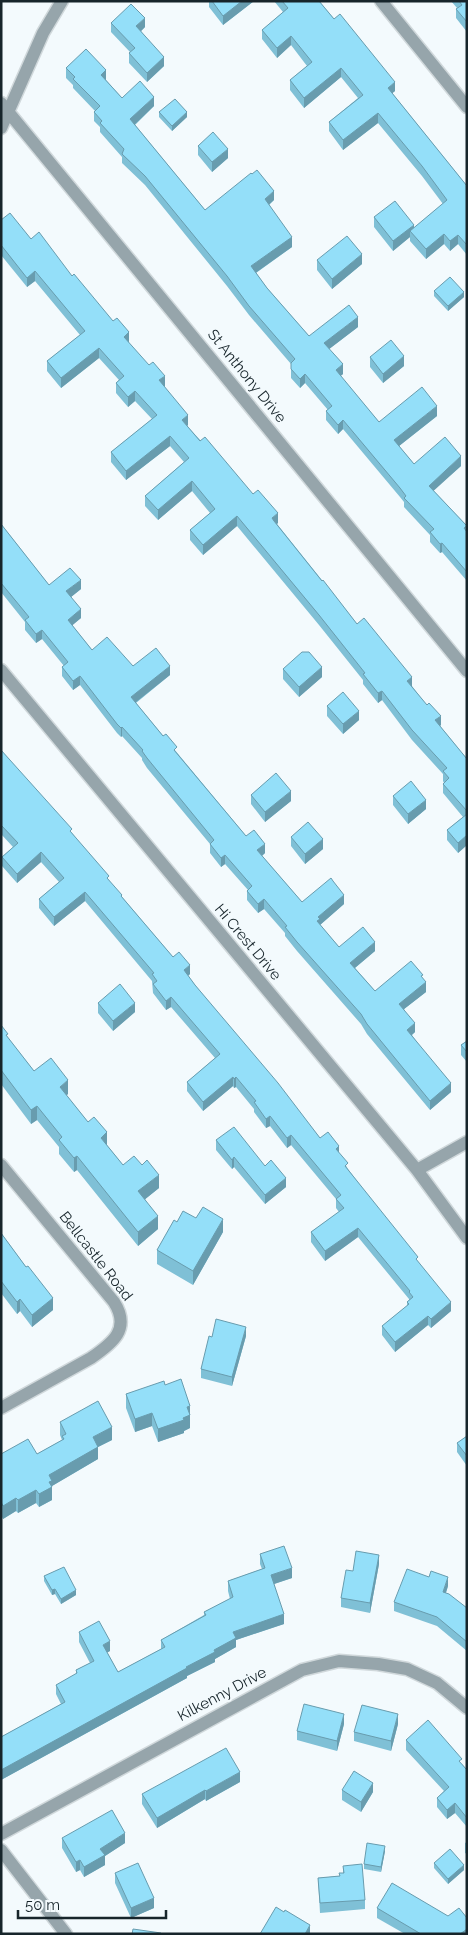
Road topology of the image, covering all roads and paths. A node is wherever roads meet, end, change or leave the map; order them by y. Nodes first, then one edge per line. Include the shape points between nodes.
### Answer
1 (62, 1) edge
2 (381, 1) edge
3 (5, 107) edge
4 (467, 107) edge
5 (1, 128) edge
6 (1, 670) edge
7 (467, 671) edge
8 (467, 1142) edge
9 (1, 1165) edge
10 (416, 1170) junction
11 (467, 1238) edge
12 (1, 1408) edge
13 (467, 1708) edge
14 (1, 1834) edge
15 (1, 1850) edge
16 (66, 1934) edge

1 - 3 street
2 - 4 street
3 - 5 street
3 - 7 street, St Anthony Drive
6 - 10 street, Hi Crest Drive
8 - 10 street
9 - 12 street, Bellcastle Road via 114,1302 122,1318 117,1335 104,1349
10 - 11 street, Hi Crest Drive
13 - 14 street, Kilkenny Drive via 437,1683 407,1670 338,1661 302,1670
15 - 16 street

